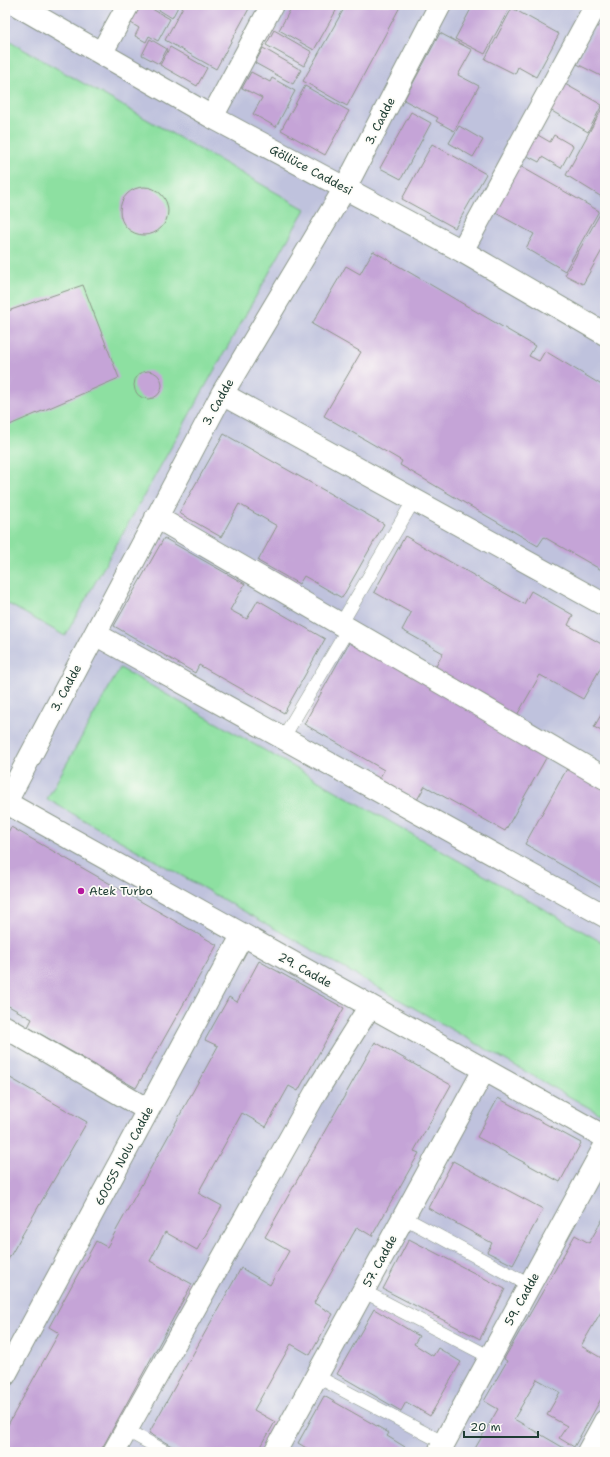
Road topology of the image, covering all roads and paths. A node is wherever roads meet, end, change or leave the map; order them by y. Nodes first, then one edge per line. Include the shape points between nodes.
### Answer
1 (18, 5) edge
2 (128, 5) edge
3 (272, 5) edge
4 (440, 5) edge
5 (596, 5) edge
6 (102, 52) junction
7 (212, 117) junction
8 (346, 188) junction
9 (462, 251) junction
10 (604, 330) edge
11 (222, 394) junction
12 (414, 500) junction
13 (156, 517) junction
14 (605, 605) edge
15 (344, 626) junction
16 (95, 634) junction
17 (283, 738) junction
18 (605, 778) edge
19 (5, 803) edge
20 (605, 916) edge
21 (242, 936) junction
22 (370, 1006) junction
23 (5, 1027) edge
24 (484, 1070) junction
25 (148, 1110) junction
26 (605, 1137) edge
27 (605, 1146) edge
28 (403, 1218) junction
29 (529, 1285) junction
30 (363, 1291) junction
31 (490, 1357) junction
32 (5, 1376) edge
33 (316, 1376) junction
34 (605, 1421) edge
35 (126, 1430) junction
36 (441, 1448) edge
37 (114, 1452) edge
38 (166, 1452) edge
39 (276, 1452) edge
40 (588, 1452) edge

1 - 6 street, Göllüce Caddesi
2 - 6 street
3 - 7 street
4 - 8 street, 3. Cadde
5 - 9 street
6 - 7 street, Göllüce Caddesi
7 - 8 street, Göllüce Caddesi
8 - 9 street, Göllüce Caddesi
8 - 11 street, 3. Cadde
9 - 10 street, Göllüce Caddesi
11 - 12 street
11 - 13 street, 3. Cadde
12 - 14 street
12 - 15 lane
13 - 15 street
13 - 16 street, 3. Cadde
15 - 17 lane
15 - 18 street
16 - 17 street
16 - 19 street, 3. Cadde
17 - 20 street
19 - 21 street, 29. Cadde
21 - 22 street, 29. Cadde
21 - 25 street, 60055 Nolu Cadde
22 - 24 street, 29. Cadde
22 - 35 street via 316,1092
23 - 25 street
24 - 26 street, 29. Cadde
24 - 28 street, 57. Cadde
25 - 32 street, 60055 Nolu Cadde
27 - 29 street, 59. Cadde
28 - 29 lane
28 - 30 street, 57. Cadde
29 - 31 street, 59. Cadde
30 - 31 lane
30 - 33 street, 57. Cadde
31 - 36 street, 59. Cadde
33 - 36 lane
33 - 39 street, 57. Cadde
34 - 40 street
35 - 37 street
35 - 38 lane

